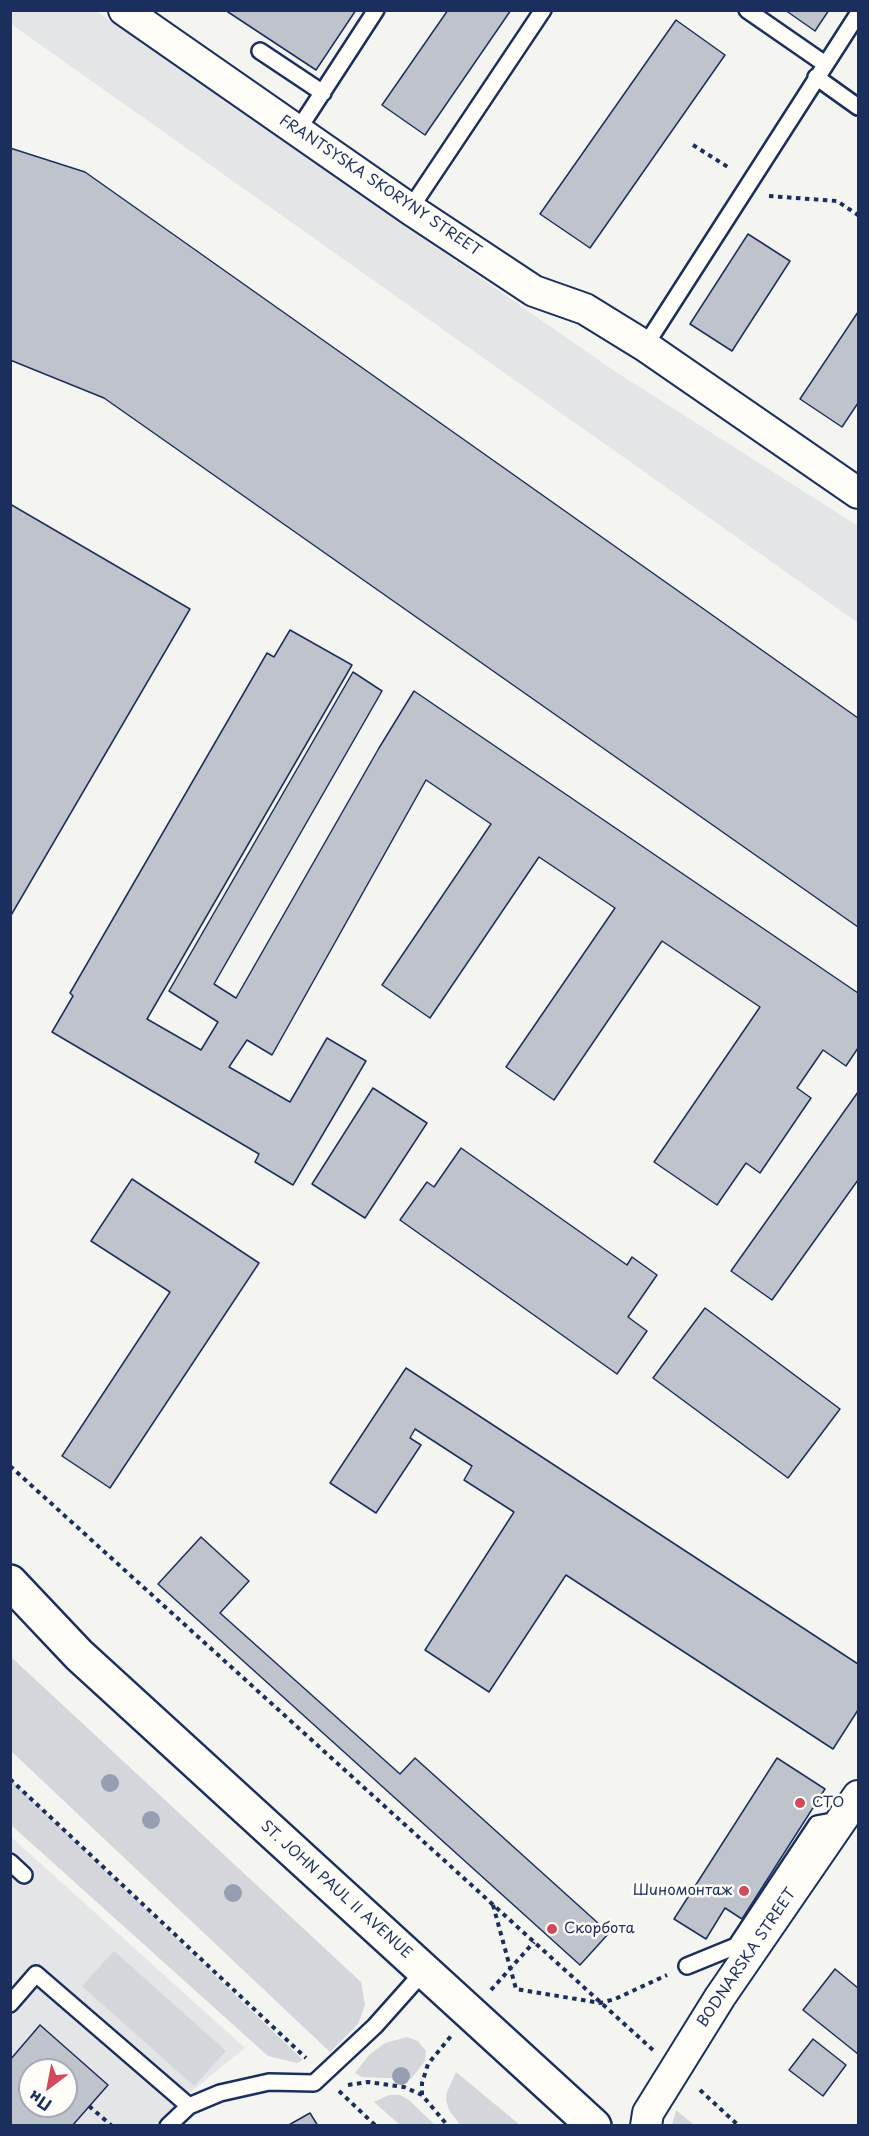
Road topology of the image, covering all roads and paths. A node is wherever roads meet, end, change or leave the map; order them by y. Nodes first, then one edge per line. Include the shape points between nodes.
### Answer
1 (376, 10) edge
2 (543, 10) edge
3 (747, 10) edge
4 (858, 14) edge
5 (141, 15) edge
6 (260, 51) dead end
7 (825, 64) junction
8 (816, 78) junction
9 (323, 93) junction
10 (858, 107) edge
11 (298, 130) junction
12 (693, 145) dead end
13 (746, 188) junction
14 (410, 209) junction
15 (858, 215) edge
16 (645, 346) junction
17 (858, 493) edge
18 (10, 1466) edge
19 (10, 1582) edge
20 (10, 1602) edge
21 (79, 1655) junction
22 (10, 1779) edge
23 (850, 1808) edge
24 (10, 1862) edge
25 (24, 1875) dead end
26 (493, 1905) junction
27 (687, 1966) joint
28 (424, 1971) junction
29 (600, 2003) junction
30 (10, 2004) edge
31 (306, 2058) dead end
32 (679, 2078) junction
33 (89, 2106) dead end
34 (189, 2106) junction
35 (112, 2126) edge
36 (168, 2126) edge
37 (376, 2126) edge
38 (448, 2126) edge
39 (594, 2126) edge
40 (646, 2126) edge
41 (739, 2126) edge

1 - 9 lane
2 - 14 lane
3 - 7 lane
4 - 7 lane
5 - 11 street, FRANTSYSKA SKORYNY STREET
6 - 9 lane
7 - 8 lane
8 - 10 lane
8 - 13 lane
9 - 11 lane
11 - 14 street, FRANTSYSKA SKORYNY STREET
12 - 13 path
13 - 15 path via 837,201
13 - 16 lane
14 - 16 street, FRANTSYSKA SKORYNY STREET via 534,291 585,309
16 - 17 street, FRANTSYSKA SKORYNY STREET
18 - 26 path
19 - 21 main road, ST. JOHN PAUL II AVENUE
20 - 21 main road, ST. JOHN PAUL II AVENUE
21 - 28 main road, ST. JOHN PAUL II AVENUE
22 - 31 path
23 - 27 lane via 818,1824 736,1947
23 - 32 street, BODNARSKA STREET via 720,1996
24 - 25 lane
26 - 29 path
26 - 29 path via 516,1989
27 - 29 path
28 - 34 lane via 375,2026 314,2083 269,2082 220,2093
28 - 39 main road, ST. JOHN PAUL II AVENUE
29 - 32 path
30 - 34 lane via 36,1974
32 - 40 street, BODNARSKA STREET via 648,2113
32 - 41 path
33 - 35 path
34 - 36 lane
37 - 38 path via 335,2087 368,2082 404,2087 422,2095

